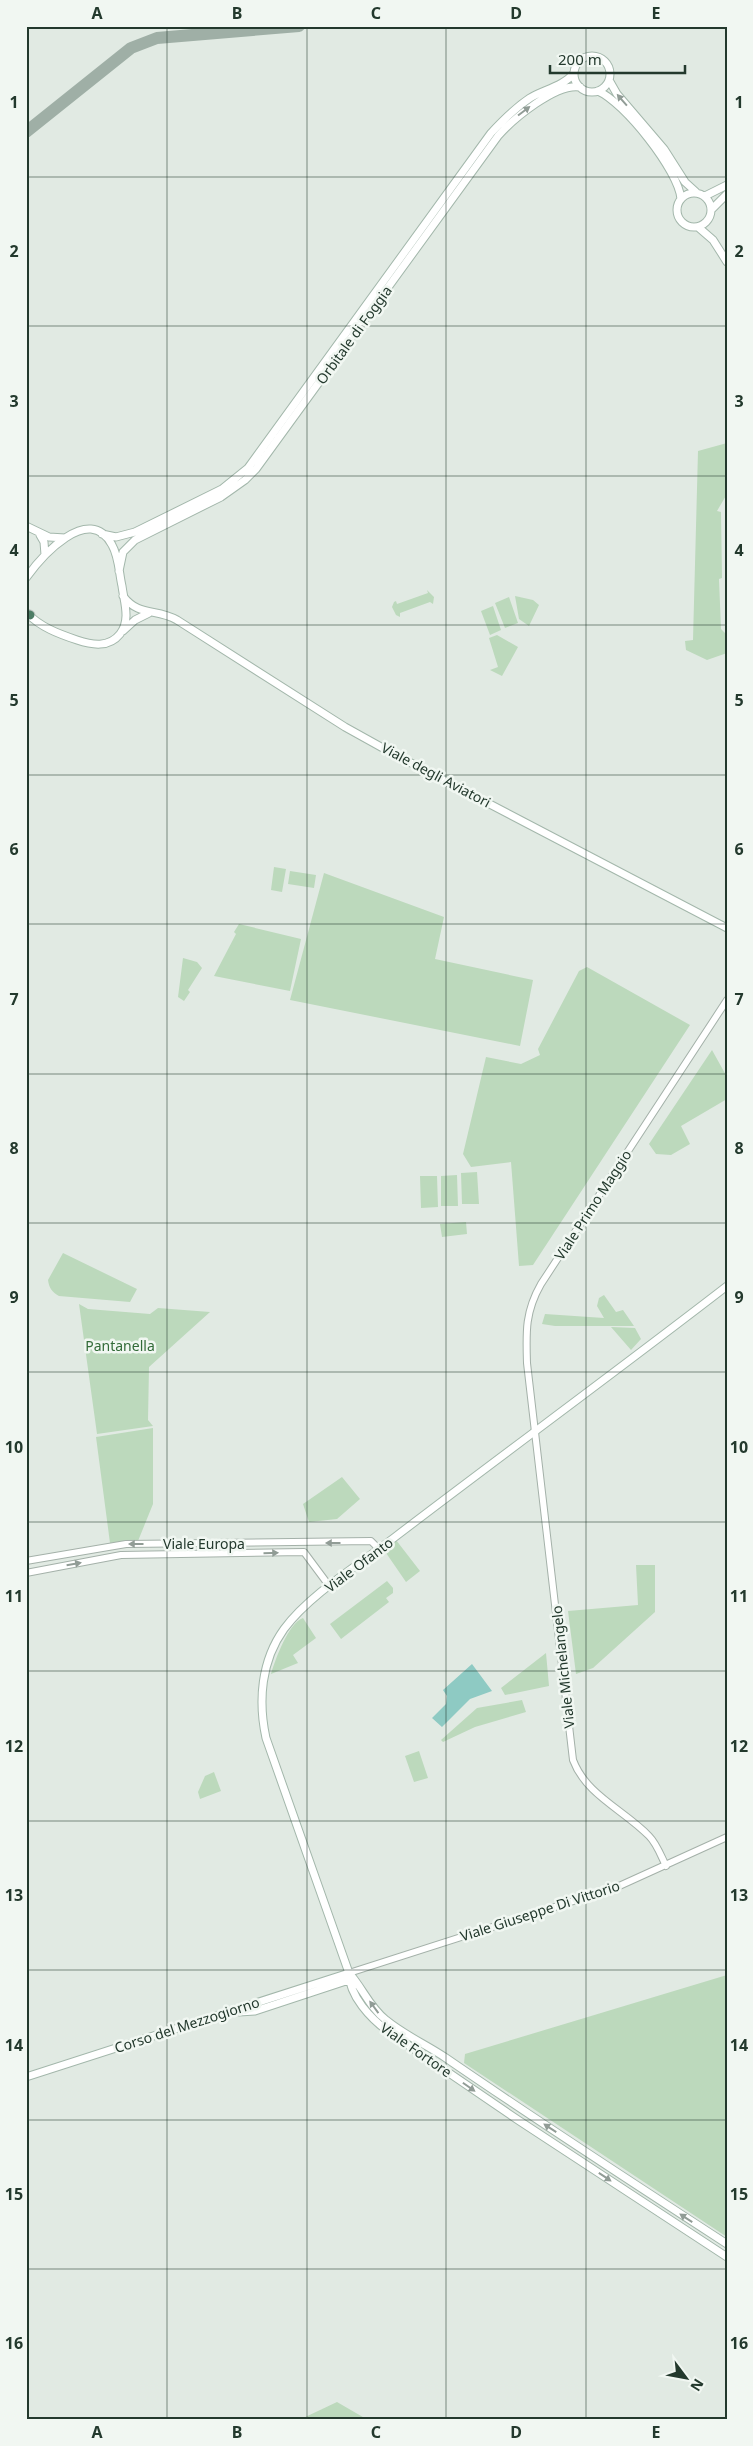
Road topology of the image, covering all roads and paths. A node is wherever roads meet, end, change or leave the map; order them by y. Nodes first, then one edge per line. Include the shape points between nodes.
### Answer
1 (574, 73) junction
2 (609, 80) junction
3 (580, 87) junction
4 (598, 91) junction
5 (727, 185) edge
6 (696, 192) junction
7 (727, 194) edge
8 (705, 196) junction
9 (681, 199) junction
10 (712, 209) junction
11 (709, 219) junction
12 (698, 227) junction
13 (713, 240) junction
14 (727, 262) edge
15 (26, 526) edge
16 (102, 534) junction
17 (40, 535) junction
18 (66, 538) junction
19 (44, 556) junction
20 (119, 571) junction
21 (26, 578) edge
22 (123, 596) junction
23 (152, 612) junction
24 (27, 614) edge
25 (120, 634) junction
26 (727, 928) edge
27 (727, 1000) edge
28 (727, 1286) edge
29 (535, 1431) junction
30 (379, 1549) junction
31 (26, 1561) edge
32 (26, 1573) edge
33 (330, 1587) junction
34 (727, 1837) edge
35 (666, 1866) junction
36 (349, 1976) junction
37 (226, 2014) junction
38 (26, 2077) edge
39 (525, 2112) junction
40 (518, 2120) junction
41 (727, 2244) edge
42 (727, 2257) edge

1 - 2 main road via 582,60 598,57 610,69
1 - 3 main road
1 - 16 main road, Orbitale di Foggia via 569,79 530,98 512,111 492,133 248,468 222,489 136,532 116,537
2 - 4 main road
6 -> 2 main road via 685,182 651,132 617,94
3 - 4 main road via 589,92
20 -> 3 main road, Orbitale di Foggia via 123,552 135,540 221,497 246,480 502,131 524,110 541,100 572,87
4 - 9 main road via 612,100 655,147 678,186
5 - 8 main road
6 - 8 main road
6 - 9 main road
7 - 10 main road
8 - 10 main road
9 - 12 main road via 677,211 680,219 688,226
10 - 11 main road
11 - 12 main road
11 - 13 main road
12 - 13 main road
13 - 14 main road
15 - 17 main road
16 - 18 main road via 84,530
16 - 20 main road via 113,546
17 - 18 main road
17 - 19 main road via 44,542
18 - 19 main road
19 - 21 main road
20 - 22 main road
22 - 23 main road, Viale degli Aviatori via 134,608
22 - 25 main road via 127,615
23 - 25 main road via 135,620
23 - 26 main road, Viale degli Aviatori via 177,620 390,752
24 - 25 main road via 48,628 89,643 109,642
27 - 29 street, Viale Primo Maggio via 535,1295 526,1331
28 - 29 main road, Viale Ofanto
29 - 30 main road, Viale Ofanto
29 - 35 street, Viale Michelangelo via 573,1760 578,1773 590,1787 650,1837
30 -> 31 street, Viale Europa via 371,1542 136,1544
30 - 33 main road, Viale Ofanto
32 -> 33 street, Viale Europa via 121,1555 304,1552
33 - 36 main road, Viale Ofanto via 283,1630 262,1681 261,1703 266,1738
34 - 35 street, Viale Giuseppe Di Vittorio
35 - 36 street, Viale Giuseppe Di Vittorio via 617,1887
36 - 37 main road, Corso del Mezzogiorno
36 - 37 main road, Corso del Mezzogiorno via 254,2011
39 -> 36 main road, Viale Fortore via 386,2020 376,2011 361,1986
36 -> 40 main road, Viale Fortore via 361,2004 376,2022
37 - 38 main road, Corso del Mezzogiorno
39 - 40 main road
41 -> 39 main road, Viale Fortore
40 -> 42 main road, Viale Fortore

